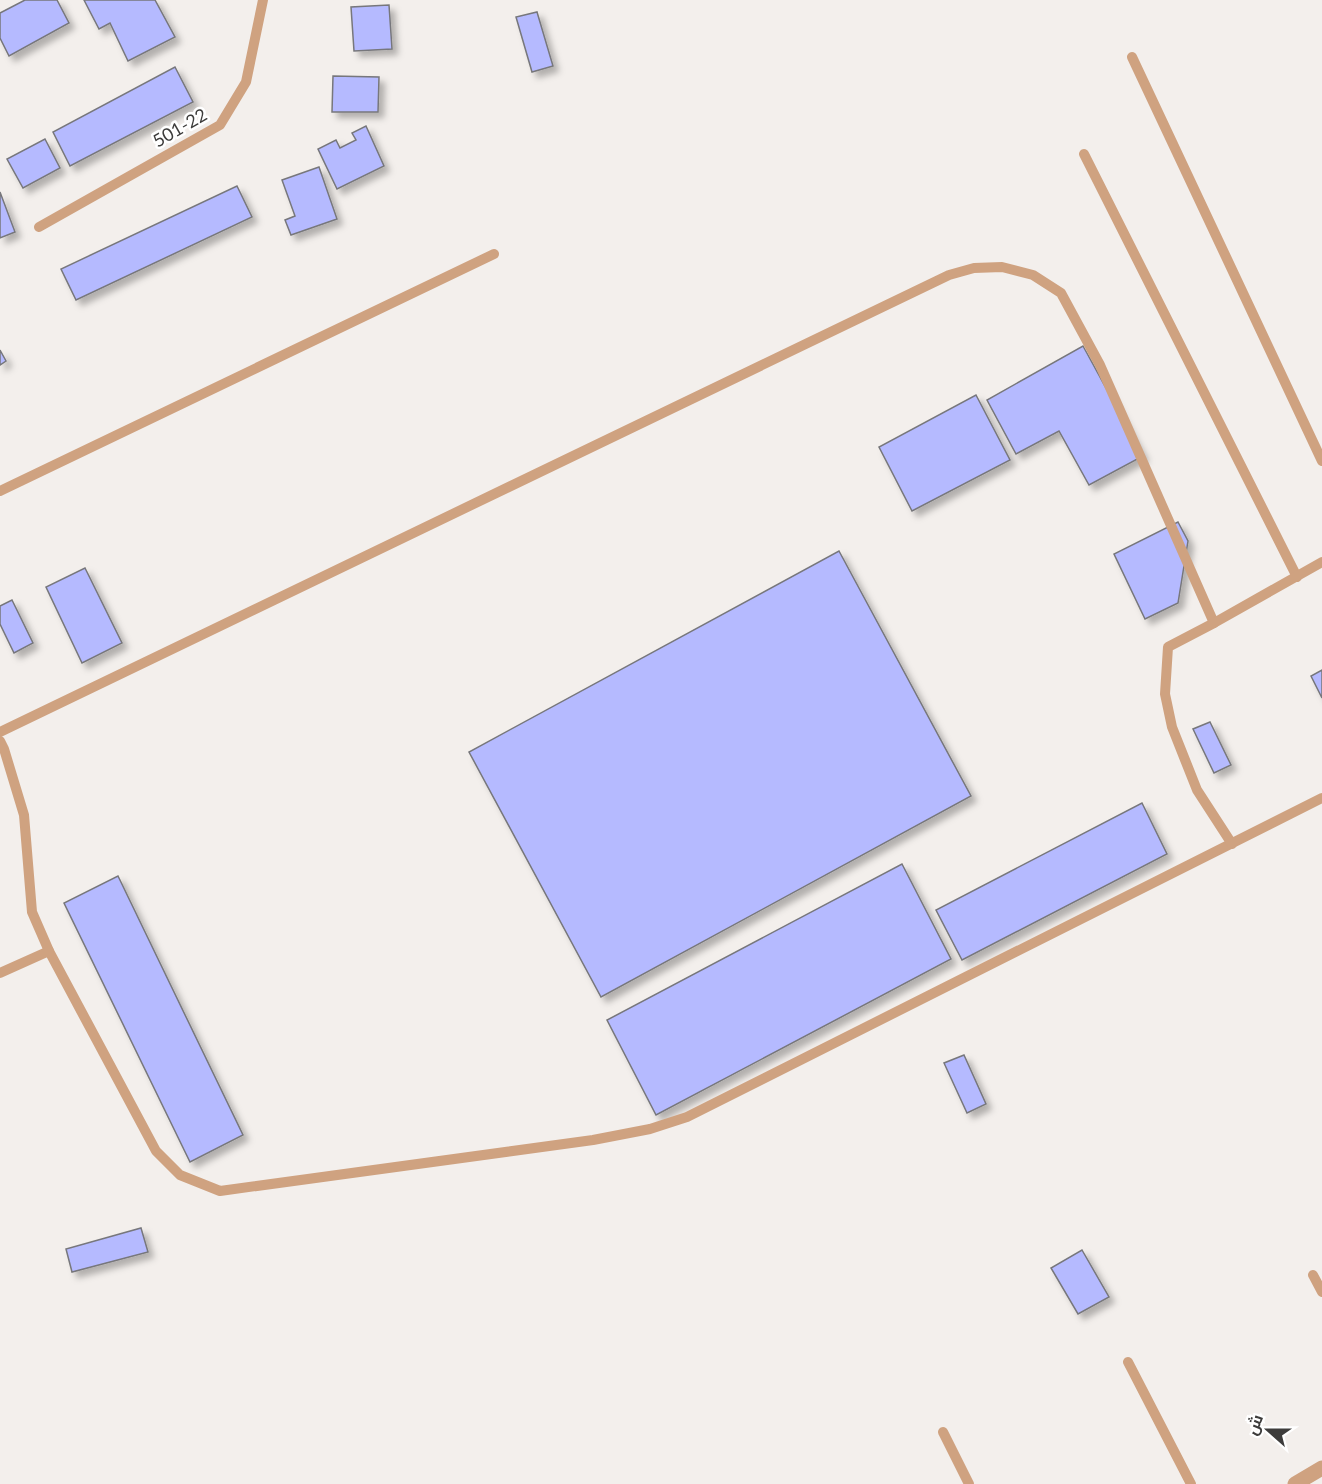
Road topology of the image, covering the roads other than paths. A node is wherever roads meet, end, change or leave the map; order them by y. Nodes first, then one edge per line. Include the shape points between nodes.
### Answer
1 (263, 0) edge
2 (1132, 57) dead end
3 (1084, 154) dead end
4 (39, 226) dead end
5 (494, 255) dead end
6 (1322, 461) edge
7 (0, 491) edge
8 (1322, 562) edge
9 (1297, 577) junction
10 (1214, 623) junction
11 (0, 732) edge
12 (0, 741) edge
13 (1322, 798) edge
14 (1232, 844) junction
15 (49, 951) junction
16 (0, 973) edge
17 (1312, 1275) dead end
18 (1322, 1292) edge
19 (1128, 1362) dead end
20 (943, 1432) dead end
21 (1322, 1468) edge
22 (969, 1484) edge
23 (1191, 1484) edge
24 (1294, 1484) edge

1 - 4 lane, 501-22 via 246,82 220,125
2 - 6 lane
3 - 9 lane
5 - 7 lane
8 - 9 lane
9 - 10 lane
10 - 11 lane via 1100,365 1062,293 1033,274 1002,267 974,268 949,275
10 - 14 lane via 1168,647 1165,694 1172,727 1197,790
12 - 15 lane via 24,815 32,912
13 - 14 lane
14 - 15 lane via 687,1117 593,1140 220,1191 180,1175 156,1151
15 - 16 lane
17 - 18 lane
19 - 23 lane
20 - 22 lane
21 - 24 street

